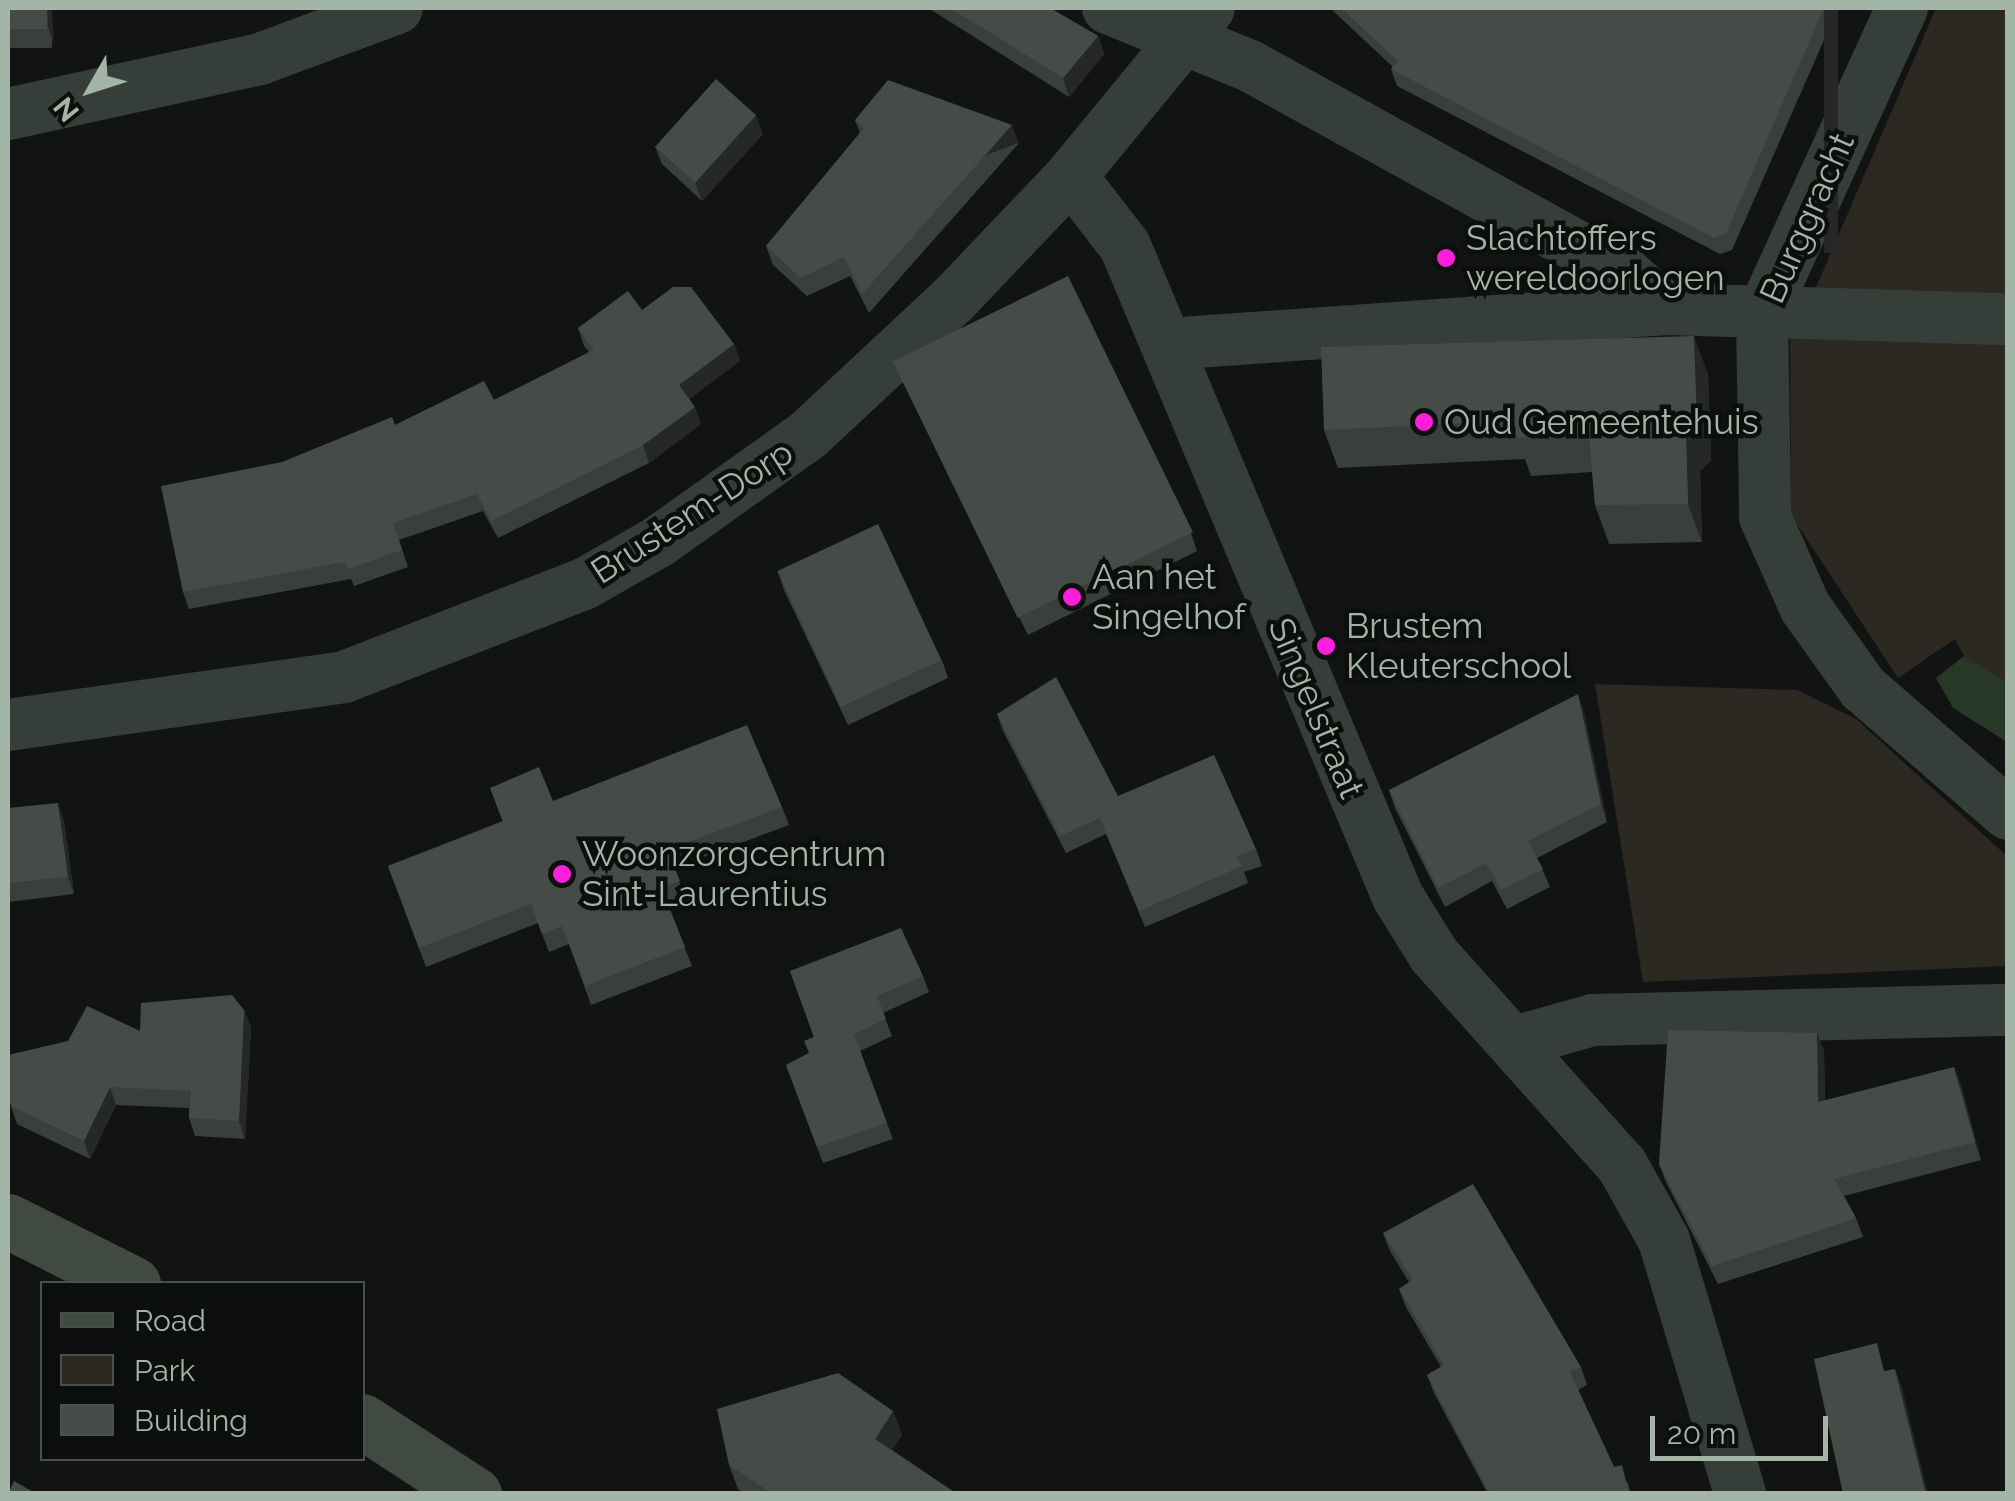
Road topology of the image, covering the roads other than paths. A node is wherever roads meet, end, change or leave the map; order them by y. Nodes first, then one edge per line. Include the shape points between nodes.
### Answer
1 (398, 8) edge
2 (1108, 8) edge
3 (1902, 8) edge
4 (1197, 22) edge
5 (8, 114) edge
6 (1071, 176) junction
7 (1666, 309) junction
8 (1762, 316) junction
9 (2008, 319) edge
10 (1167, 344) junction
11 (8, 725) edge
12 (2008, 814) edge
13 (2008, 1010) edge
14 (1514, 1042) junction
15 (8, 1221) edge
16 (127, 1281) edge
17 (365, 1423) edge
18 (474, 1494) edge
19 (1740, 1494) edge

1 - 5 street via 204,74
2 - 4 street
3 - 8 street, Burggracht
4 - 6 street, Brustem-Dorp
4 - 7 street via 1625,274
6 - 10 street, Singelstraat via 1125,246
6 - 11 street, Brustem-Dorp via 808,436 721,502 584,584 344,677
7 - 8 street
7 - 10 street
8 - 9 street, Burggracht
8 - 12 street via 1765,518 1805,607 1863,688
10 - 14 street, Singelstraat via 1398,897 1434,955
13 - 14 street via 1593,1020
14 - 19 street, Singelstraat via 1622,1165 1664,1240
15 - 16 main road
17 - 18 main road

